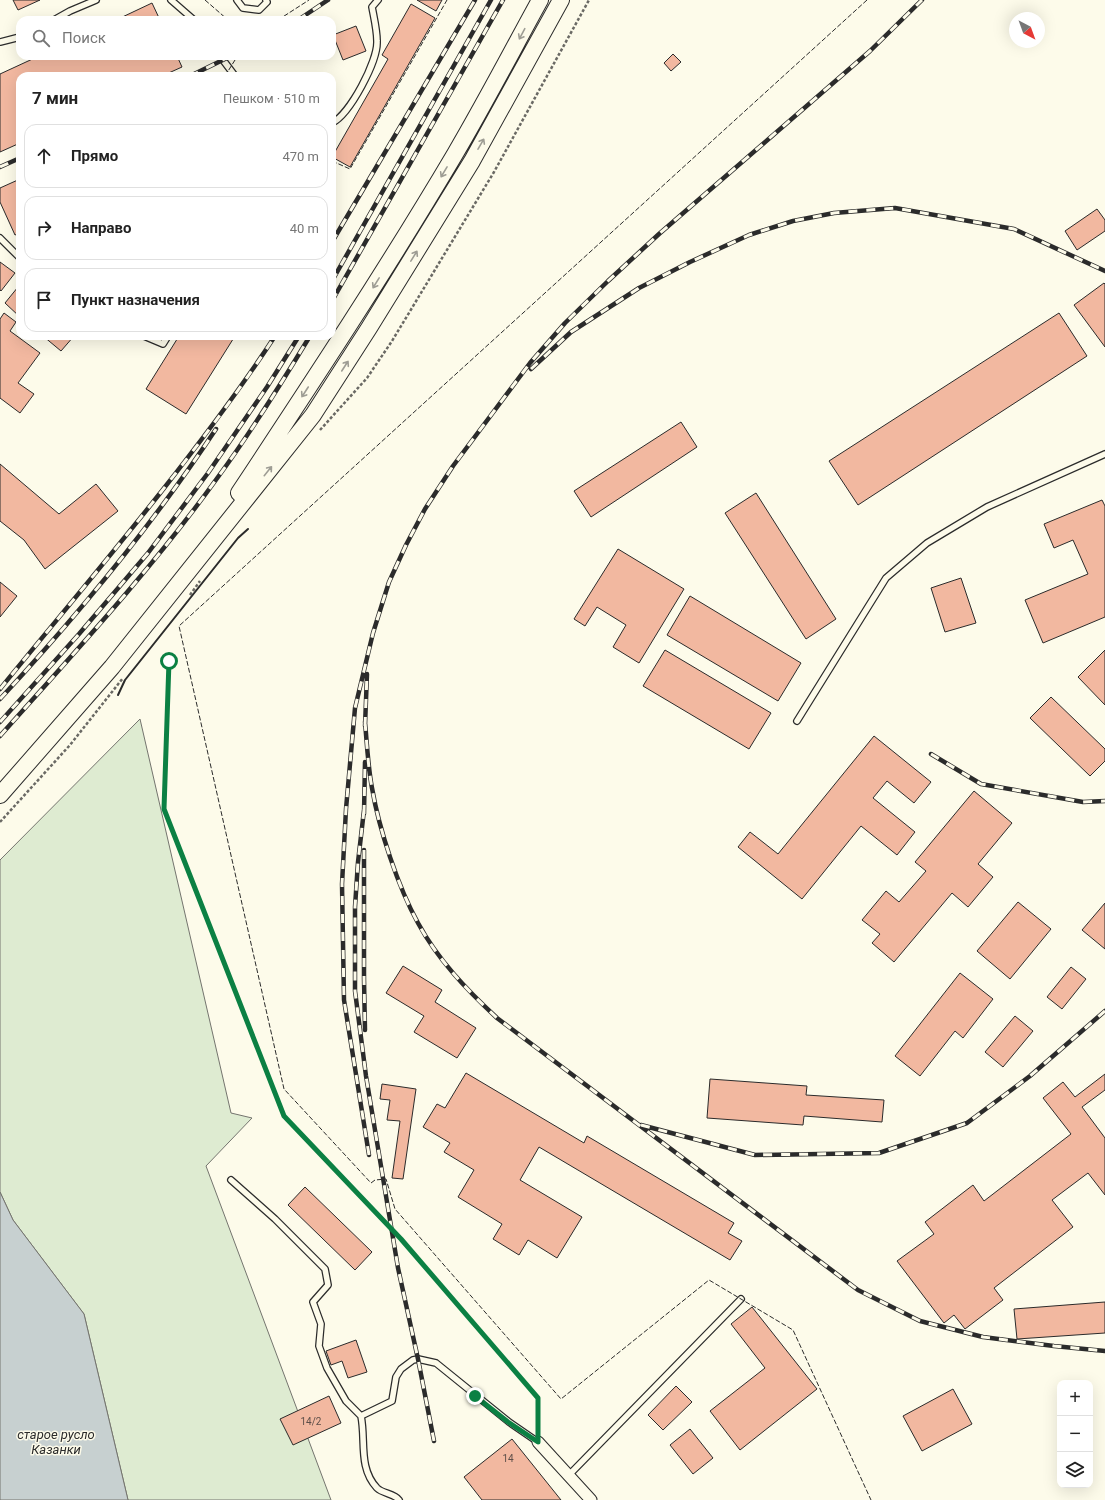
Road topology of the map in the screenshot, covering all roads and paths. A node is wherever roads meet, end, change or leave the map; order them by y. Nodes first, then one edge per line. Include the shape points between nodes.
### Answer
1 (96, 0) edge
2 (172, 0) edge
3 (237, 0) edge
4 (266, 0) edge
5 (378, 0) edge
6 (540, 0) edge
7 (561, 0) edge
8 (61, 16) edge
9 (190, 16) edge
10 (16, 38) edge
11 (0, 42) edge
12 (223, 60) edge
13 (232, 72) edge
14 (336, 121) edge
15 (0, 238) edge
16 (16, 250) edge
17 (154, 340) edge
18 (166, 340) edge
19 (1105, 454) edge
20 (183, 578) junction
21 (169, 661) dead end
22 (797, 721) dead end
23 (0, 796) edge
24 (231, 1180) dead end
25 (741, 1299) dead end
26 (361, 1416) junction
27 (538, 1442) junction
28 (568, 1476) junction
29 (399, 1500) edge
30 (591, 1500) edge

1 - 8 lane
2 - 9 lane
3 - 4 lane via 243,8 259,10
5 - 14 lane via 372,7 377,41 372,63 359,90
6 -> 20 main road via 485,102 417,216 353,319
20 -> 7 main road via 322,401 472,161
10 - 11 lane
12 - 13 lane
15 - 16 lane
17 - 18 lane via 163,344
19 - 22 lane via 987,507 928,543 886,578
20 - 23 main road via 112,667
21 - 27 path via 164,809 284,1116 401,1239 538,1398
24 - 26 lane via 325,1269 328,1284 313,1302 321,1324 319,1346 327,1368 346,1401
25 - 28 lane
26 - 27 lane via 392,1401 396,1377 401,1369 418,1358 436,1363
26 - 29 lane via 367,1472 378,1489
27 - 28 street
28 - 30 street

